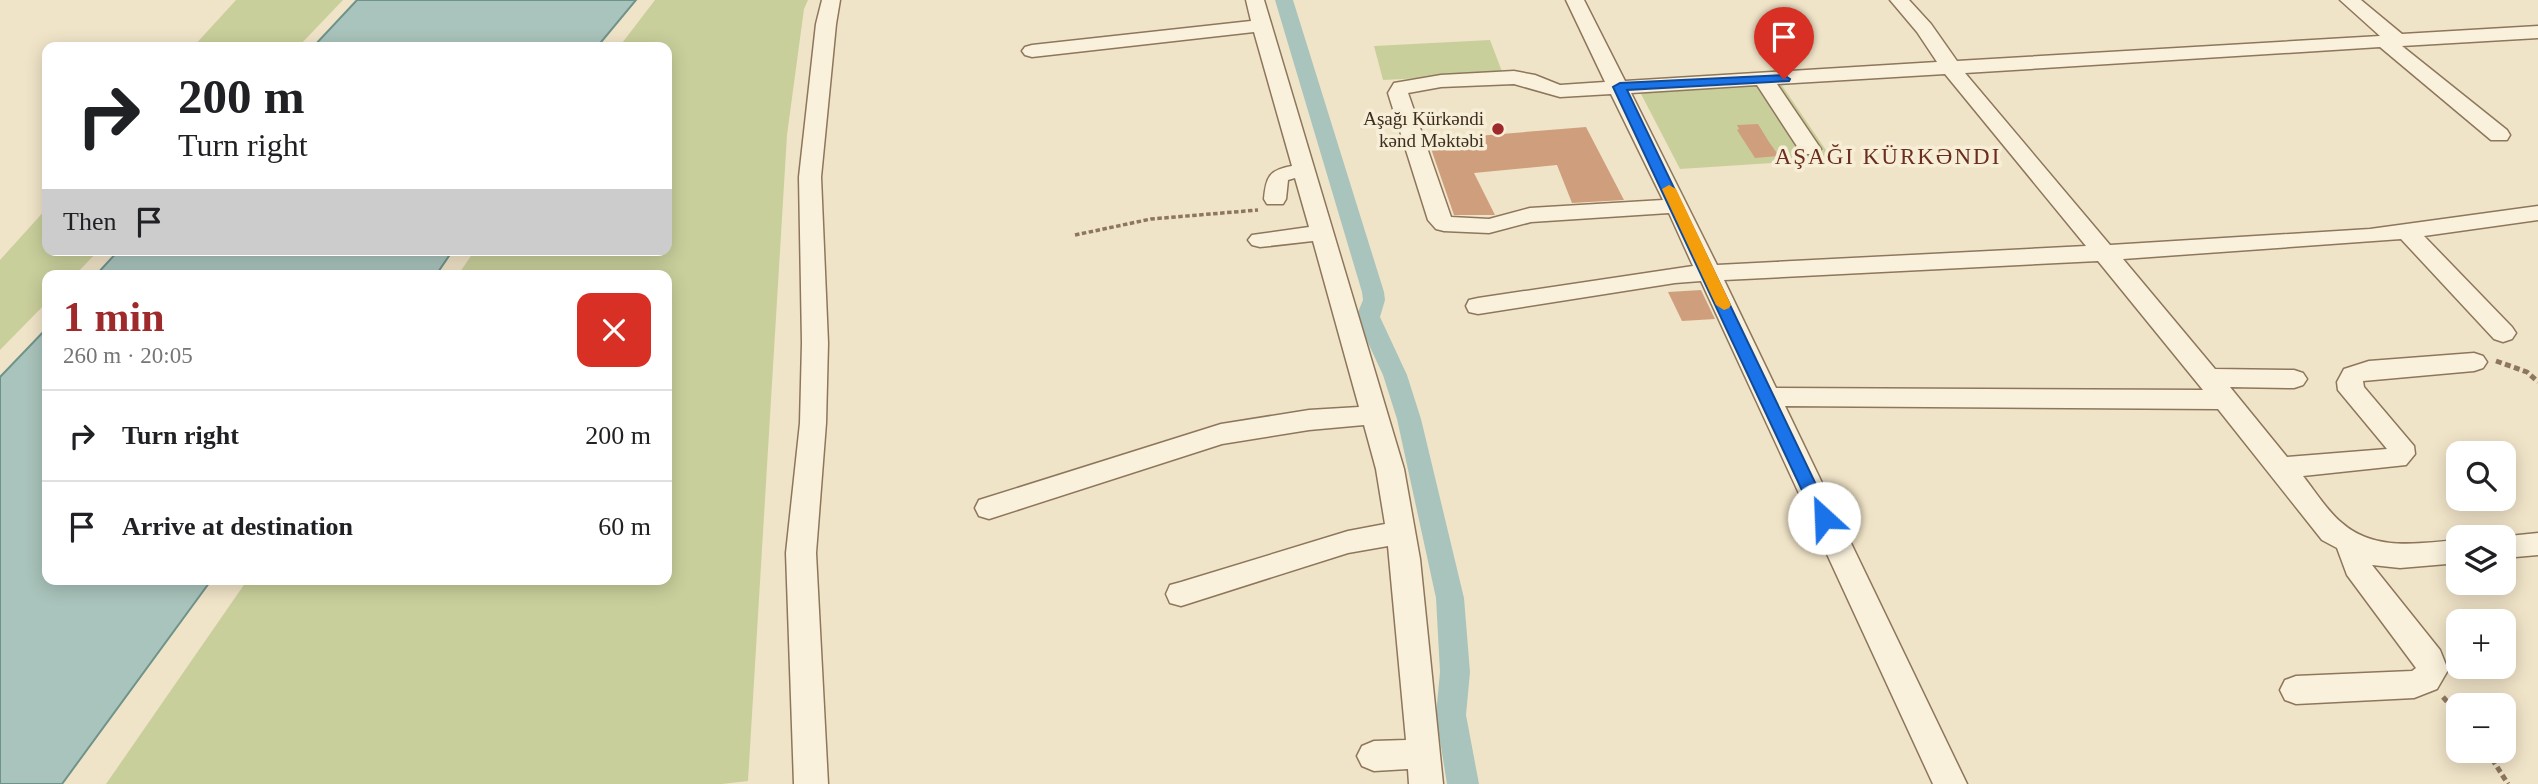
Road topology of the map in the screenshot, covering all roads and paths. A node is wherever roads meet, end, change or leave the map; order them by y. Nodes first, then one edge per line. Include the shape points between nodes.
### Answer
1 (831, 0) edge
2 (1255, 0) edge
3 (1575, 0) edge
4 (1899, 0) edge
5 (2348, 0) edge
6 (1263, 25) junction
7 (2538, 32) edge
8 (2391, 41) junction
9 (1032, 51) dead end
10 (1950, 68) junction
11 (1764, 80) junction
12 (1620, 87) junction
13 (2499, 135) dead end
14 (1810, 149) dead end
15 (1305, 170) junction
16 (1267, 204) joint
17 (1677, 206) junction
18 (2538, 213) edge
19 (2406, 231) junction
20 (1322, 233) junction
21 (1075, 235) dead end
22 (1260, 240) dead end
23 (2102, 253) junction
24 (1709, 273) junction
25 (1478, 306) dead end
26 (2503, 333) dead end
27 (2474, 362) joint
28 (2208, 378) junction
29 (2294, 379) dead end
30 (2538, 382) edge
31 (1766, 397) junction
32 (2225, 400) junction
33 (1374, 415) junction
34 (2281, 468) junction
35 (989, 508) dead end
36 (1401, 533) junction
37 (2350, 544) junction
38 (2538, 544) edge
39 (2516, 546) edge
40 (2446, 552) edge
41 (1181, 594) dead end
42 (2296, 690) dead end
43 (1374, 756) dead end
44 (2495, 763) edge
45 (1424, 769) edge
46 (811, 784) edge
47 (1950, 784) edge
48 (2508, 784) edge

1 - 46 street via 810,177 813,423 800,553
2 - 6 street
3 - 12 street
4 - 10 street
5 - 8 street
6 - 9 street
6 - 15 street
7 - 8 street
8 - 10 street
8 - 13 street
10 - 11 street
10 - 23 street
11 - 12 street
11 - 14 street
12 - 17 street
12 - 17 street via 1560,91 1522,78 1407,84 1398,93 1444,224 1489,226 1530,215
15 - 16 street via 1277,178
15 - 20 street
16 - 21 path via 1151,219
17 - 24 street
18 - 19 street
19 - 23 street
19 - 26 street
20 - 22 street
20 - 33 street
23 - 24 street
23 - 28 street
24 - 25 street via 1655,277
24 - 31 street
27 - 30 path via 2508,363
27 - 34 street via 2353,375 2351,390 2402,454
28 - 29 street
28 - 32 street
31 - 32 street
31 - 47 street
32 - 34 street
33 - 35 street via 1309,419 1221,434
33 - 36 street via 1390,469
34 - 37 street via 2332,532
36 - 41 street via 1373,535
36 - 45 street
37 - 40 street via 2372,553 2400,556
37 - 42 street via 2357,567 2429,659 2432,670 2414,684
38 - 39 street
43 - 45 street
44 - 48 path

